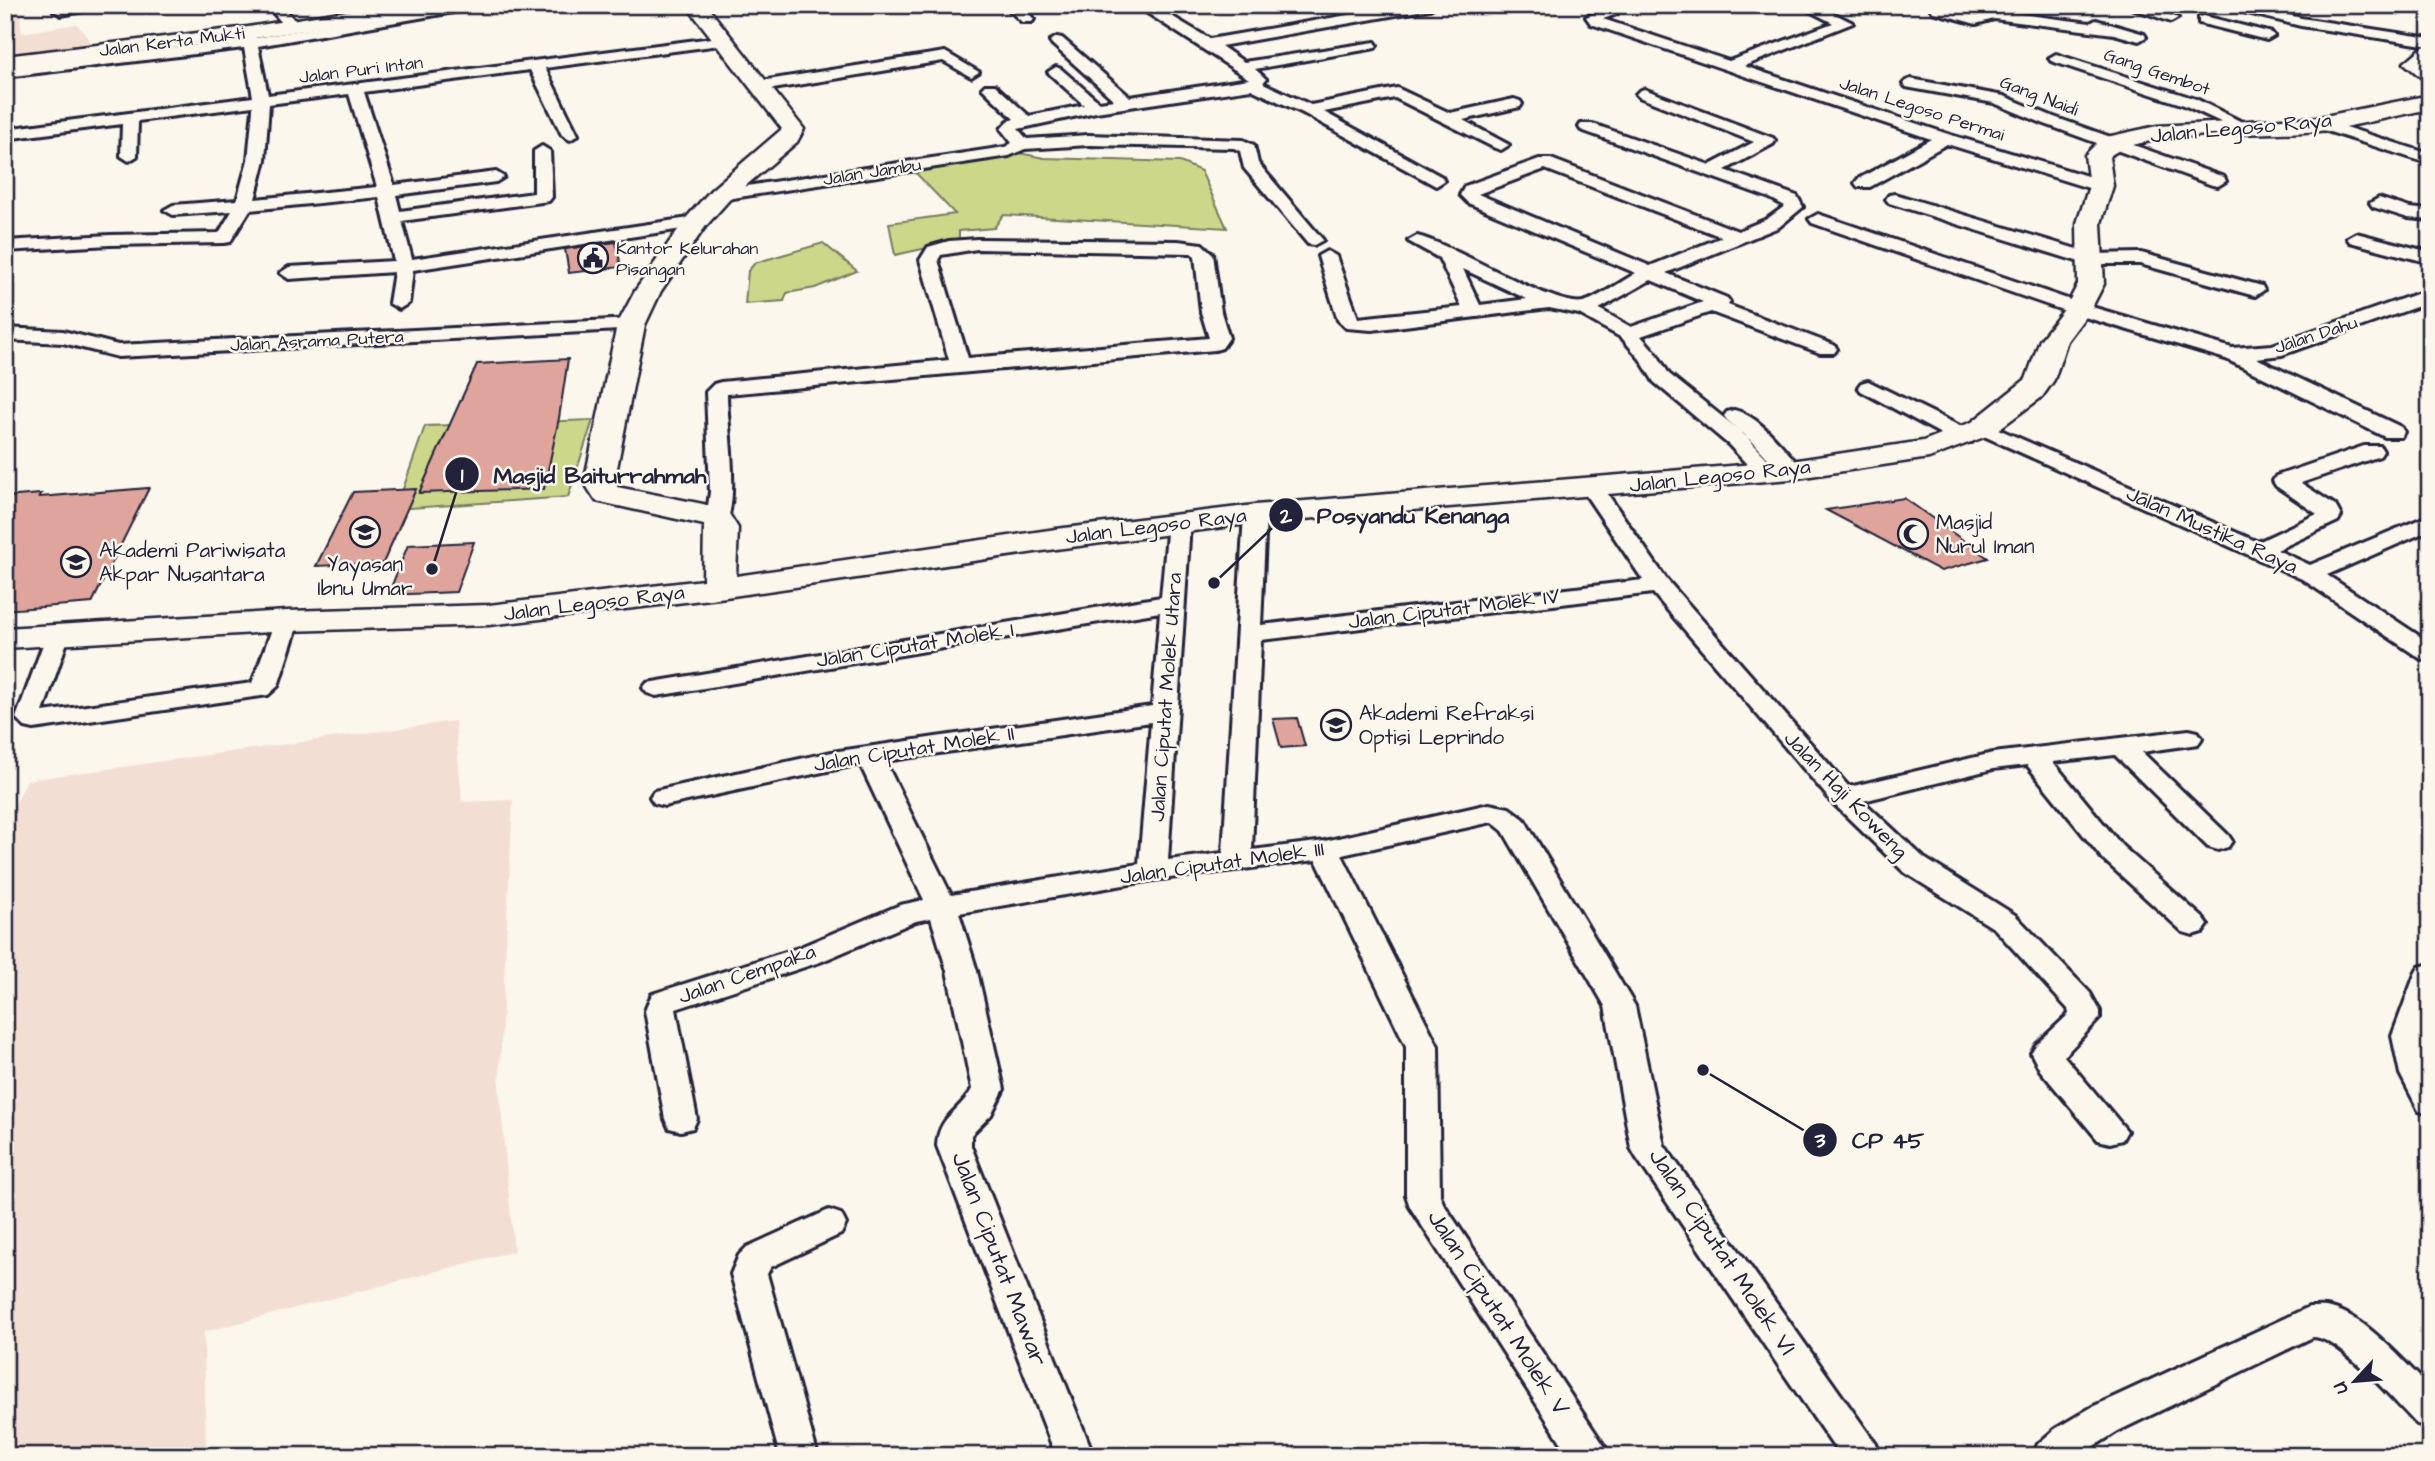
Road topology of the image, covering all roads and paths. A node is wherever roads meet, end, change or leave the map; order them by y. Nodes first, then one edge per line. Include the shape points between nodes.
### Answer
1 (95, 5) edge
2 (471, 5) edge
3 (696, 5) edge
4 (1011, 5) edge
5 (1142, 5) edge
6 (1430, 5) edge
7 (1805, 5) edge
8 (2032, 5) edge
9 (2130, 5) edge
10 (2232, 5) edge
11 (279, 6) edge
12 (419, 9) edge
13 (1938, 9) dead end
14 (61, 11) dead end
15 (1612, 11) dead end
16 (2336, 13) dead end
17 (1993, 15) junction
18 (2171, 18) dead end
19 (1027, 19) dead end
20 (2204, 20) dead end
21 (2301, 22) junction
22 (298, 25) junction
23 (2318, 25) junction
24 (2112, 30) junction
25 (2267, 36) junction
26 (2139, 37) dead end
27 (250, 38) junction
28 (720, 41) junction
29 (1057, 41) dead end
30 (2430, 42) edge
31 (2247, 43) dead end
32 (1208, 44) junction
33 (1370, 45) dead end
34 (2430, 51) edge
35 (136, 52) junction
36 (2056, 58) dead end
37 (5, 62) edge
38 (1732, 65) junction
39 (536, 66) junction
40 (1242, 67) junction
41 (5, 72) edge
42 (971, 72) dead end
43 (1056, 72) dead end
44 (2430, 73) edge
45 (1253, 84) junction
46 (1911, 84) dead end
47 (761, 86) junction
48 (990, 88) dead end
49 (356, 90) junction
50 (1644, 94) dead end
51 (260, 102) junction
52 (2430, 102) edge
53 (1127, 103) junction
54 (1514, 104) dead end
55 (1096, 107) junction
56 (1309, 110) junction
57 (130, 118) junction
58 (1450, 118) junction
59 (1026, 122) junction
60 (2320, 124) junction
61 (1587, 127) dead end
62 (2244, 127) junction
63 (5, 134) edge
64 (570, 135) dead end
65 (1945, 138) junction
66 (2110, 143) junction
67 (1022, 144) junction
68 (1501, 145) dead end
69 (542, 151) dead end
70 (129, 156) dead end
71 (2430, 159) edge
72 (1713, 170) junction
73 (496, 177) dead end
74 (1436, 181) dead end
75 (2218, 181) dead end
76 (1864, 183) dead end
77 (2101, 186) junction
78 (386, 191) junction
79 (720, 195) junction
80 (1895, 199) dead end
81 (2379, 203) dead end
82 (244, 205) junction
83 (173, 210) dead end
84 (2430, 215) edge
85 (392, 217) junction
86 (1818, 219) dead end
87 (696, 222) junction
88 (1740, 238) junction
89 (2356, 238) dead end
90 (1314, 240) dead end
91 (1417, 241) dead end
92 (5, 246) edge
93 (1446, 253) junction
94 (1327, 256) dead end
95 (2430, 258) edge
96 (2092, 260) junction
97 (404, 266) junction
98 (289, 273) dead end
99 (1650, 273) junction
100 (2255, 290) dead end
101 (2430, 295) edge
102 (1549, 302) junction
103 (400, 303) dead end
104 (1713, 306) junction
105 (1585, 309) junction
106 (2078, 309) junction
107 (1473, 311) junction
108 (631, 325) junction
109 (5, 334) edge
110 (1629, 334) junction
111 (1827, 349) dead end
112 (2231, 354) junction
113 (1649, 357) joint
114 (960, 365) junction
115 (1868, 387) dead end
116 (2393, 432) dead end
117 (1973, 433) junction
118 (2372, 451) dead end
119 (1773, 464) junction
120 (1592, 488) junction
121 (1255, 514) junction
122 (710, 516) junction
123 (2430, 522) edge
124 (1179, 523) junction
125 (2259, 550) junction
126 (720, 573) junction
127 (2309, 574) junction
128 (1658, 585) junction
129 (1174, 602) junction
130 (287, 621) junction
131 (58, 633) junction
132 (1249, 634) junction
133 (5, 638) edge
134 (2430, 654) edge
135 (656, 688) dead end
136 (1166, 712) junction
137 (2189, 738) dead end
138 (2122, 747) junction
139 (868, 754) junction
140 (2034, 757) junction
141 (664, 797) dead end
142 (1843, 797) junction
143 (1499, 814) joint
144 (2218, 841) dead end
145 (1325, 850) junction
146 (1237, 860) junction
147 (1153, 871) junction
148 (942, 906) junction
149 (2193, 925) dead end
150 (2430, 974) edge
151 (2430, 1102) edge
152 (681, 1119) dead end
153 (2110, 1131) dead end
154 (829, 1224) dead end
155 (2430, 1412) edge
156 (799, 1456) edge
157 (1075, 1456) edge
158 (1592, 1456) edge
159 (1862, 1456) edge
160 (2052, 1456) edge

1 - 14 street
2 - 12 street
3 - 28 street
4 - 19 street
5 - 32 street
6 - 32 street
7 - 38 street via 1846,23
8 - 17 street
8 - 24 street
9 - 18 street
10 - 21 street
11 - 22 street
12 - 22 street, Jalan Kerta Mukti
12 - 27 street
13 - 17 street via 1976,20
15 - 38 street, Jalan Legoso Permai via 1593,17
16 - 23 street
17 - 24 street
20 - 25 street
21 - 23 street
21 - 25 street
22 - 27 street, Jalan Kerta Mukti
23 - 30 street
24 - 26 street
25 - 31 street
27 - 35 street, Jalan Kerta Mukti
27 - 51 street
28 - 39 street, Jalan Puri Intan
28 - 47 street
29 - 53 street
32 - 40 street
33 - 40 street
34 - 44 street via 2414,63
35 - 37 street, Jalan Kerta Mukti
35 - 41 street
36 - 62 street, Gang Gembot via 2190,102
38 - 65 street, Jalan Legoso Permai
39 - 49 street, Jalan Puri Intan
39 - 64 street
40 - 45 street via 1258,79
42 - 47 street via 944,56
43 - 55 street
45 - 53 street
45 - 56 street
46 - 66 street, Gang Naidi via 1998,99
47 - 79 street via 792,133
48 - 59 street
49 - 51 street, Jalan Puri Intan
49 - 78 street
50 - 72 street via 1767,141
51 - 57 street, Jalan Puri Intan
51 - 82 street via 253,182
52 - 60 street, Jalan Legoso Raya
53 - 55 street
54 - 58 street
55 - 59 street
56 - 58 street via 1392,93
56 - 74 street
57 - 63 street, Jalan Puri Intan
57 - 70 street
58 - 68 street
59 - 67 street via 1009,129
60 - 62 street, Jalan Legoso Raya
60 - 71 street
61 - 72 street
62 - 66 street, Jalan Legoso Raya via 2157,132
65 - 76 street
65 - 77 street, Jalan Legoso Permai
66 - 75 street, Gang Naidi
66 - 77 street, Jalan Legoso Raya via 2097,155
67 - 79 street, Jalan Jambu via 1009,151
67 - 90 street via 1089,140 1237,143 1248,148 1250,164
69 - 85 street via 543,197
72 - 88 street via 1791,200 1794,207
73 - 78 street
77 - 96 street, Jalan Legoso Raya via 2089,223
78 - 82 street
78 - 85 street
79 - 87 street
80 - 96 street
81 - 84 street
82 - 83 street
82 - 92 street via 224,238
85 - 97 street
86 - 106 street, Jalan Dahu
87 - 97 street
87 - 108 street via 660,270
88 - 99 street
88 - 99 street via 1545,163 1471,190 1469,195
89 - 95 street
91 - 93 street
93 - 102 street
93 - 107 street
94 - 107 street via 1353,324
96 - 100 street via 2141,258
96 - 106 street, Jalan Legoso Raya via 2091,284
97 - 98 street
97 - 103 street
99 - 104 street via 1720,302
99 - 105 street
101 - 112 street, Jalan Dahu via 2275,351
102 - 105 street
102 - 107 street
104 - 110 street
104 - 111 street
105 - 110 street
106 - 112 street, Jalan Dahu
106 - 117 street, Jalan Legoso Raya via 2054,340 2032,391
108 - 109 street, Jalan Asrama Putera via 118,351 63,337
108 - 122 street via 602,487 618,498
110 - 113 street
112 - 116 street
113 - 119 street via 1661,378
114 - 114 street via 929,260 934,251 977,244 1189,247 1204,254 1219,338 1215,344
114 - 122 street via 721,388 716,392 721,492
115 - 117 street, Jalan Mustika Raya
117 - 119 street, Jalan Legoso Raya via 1929,449
117 - 125 street, Jalan Mustika Raya
118 - 125 street via 2284,481 2330,516
119 - 120 street, Jalan Legoso Raya
120 - 121 street, Jalan Legoso Raya
120 - 128 street, Jalan Haji Koweng
121 - 124 street, Jalan Legoso Raya
121 - 132 street
122 - 126 street via 722,528
123 - 127 street
124 - 126 street, Jalan Legoso Raya
124 - 129 street, Jalan Ciputat Molek Utara
125 - 127 street, Jalan Mustika Raya
126 - 130 street, Jalan Legoso Raya via 643,597 489,615
127 - 134 street, Jalan Mustika Raya
128 - 132 street, Jalan Ciputat Molek IV
128 - 142 street, Jalan Haji Koweng
129 - 135 street, Jalan Ciputat Molek I
129 - 136 street, Jalan Ciputat Molek Utara
130 - 131 street, Jalan Legoso Raya
130 - 131 street via 265,687 260,690 34,721 30,713
131 - 133 street, Jalan Legoso Raya
132 - 146 street
136 - 139 street, Jalan Ciputat Molek II
136 - 147 street, Jalan Ciputat Molek Utara
137 - 138 street
138 - 140 street
138 - 144 street
139 - 141 street, Jalan Ciputat Molek II
139 - 148 street
140 - 142 street via 1969,765
140 - 149 street via 2112,852
142 - 153 street, Jalan Haji Koweng via 1914,865 2005,922 2079,1001 2084,1018 2047,1053
143 - 145 street, Jalan Ciputat Molek III
143 - 159 street, Jalan Ciputat Molek VI via 1514,825 1620,1006 1648,1148
145 - 146 street, Jalan Ciputat Molek III
145 - 158 street, Jalan Ciputat Molek V via 1422,1046 1423,1195 1427,1207
146 - 147 street, Jalan Ciputat Molek III
147 - 148 street, Jalan Ciputat Molek III
148 - 152 street, Jalan Cempaka via 910,912 809,955 663,1002 660,1011
148 - 157 street, Jalan Ciputat Mawar via 988,1088 979,1106 954,1131 954,1146
150 - 151 street via 2408,1036 2416,1074
154 - 156 street via 759,1257 749,1274
155 - 160 street via 2355,1339 2329,1322 2309,1322 2105,1419

